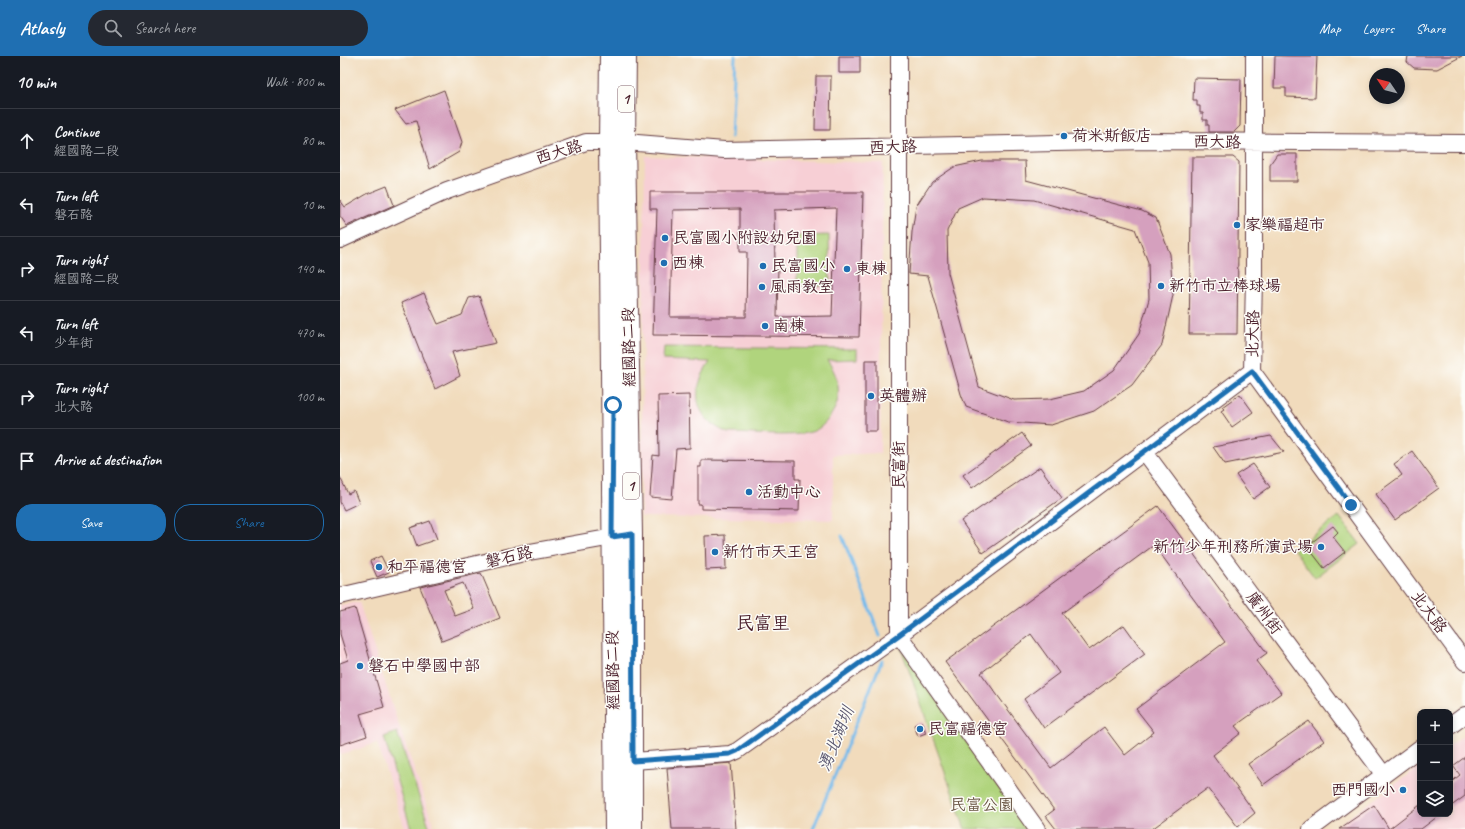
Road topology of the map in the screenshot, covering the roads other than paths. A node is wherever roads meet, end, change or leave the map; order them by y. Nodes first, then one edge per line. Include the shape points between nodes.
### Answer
1 (610, 56) edge
2 (626, 56) edge
3 (899, 56) edge
4 (1254, 56) edge
5 (617, 142) junction
6 (1253, 143) junction
7 (1465, 143) edge
8 (899, 147) junction
9 (340, 240) edge
10 (1252, 371) junction
11 (1144, 451) junction
12 (632, 534) junction
13 (612, 537) junction
14 (340, 596) edge
15 (899, 635) junction
16 (1465, 662) edge
17 (1465, 715) edge
18 (1453, 724) edge
19 (1417, 750) edge
20 (633, 761) junction
21 (1384, 775) junction
22 (615, 829) edge
23 (632, 829) edge
24 (1037, 829) edge
25 (1311, 829) edge

1 - 5 main road, 經國路二段 / 1
2 - 5 main road, 經國路二段 / 1
3 - 8 street, 民富街
4 - 6 street, 北大路
5 - 8 street, 西大路 via 724,150
5 - 9 street, 西大路 via 586,142 448,190
5 - 12 main road, 經國路二段 / 1
5 - 13 main road, 經國路二段 / 1
6 - 7 street, 西大路
6 - 8 street, 西大路 via 1147,142
6 - 10 street, 北大路
8 - 15 street, 民富街
10 - 11 street
10 - 16 street, 北大路
11 - 15 street
11 - 21 street, 廣州街
12 - 13 street, 磐石路
12 - 20 main road, 經國路二段 / 1
13 - 14 street, 磐石路 via 524,552
13 - 22 main road, 經國路二段 / 1
15 - 20 street via 737,751 730,754
15 - 24 street
17 - 18 street
19 - 21 street
20 - 23 main road, 經國路二段 / 1
21 - 25 street

